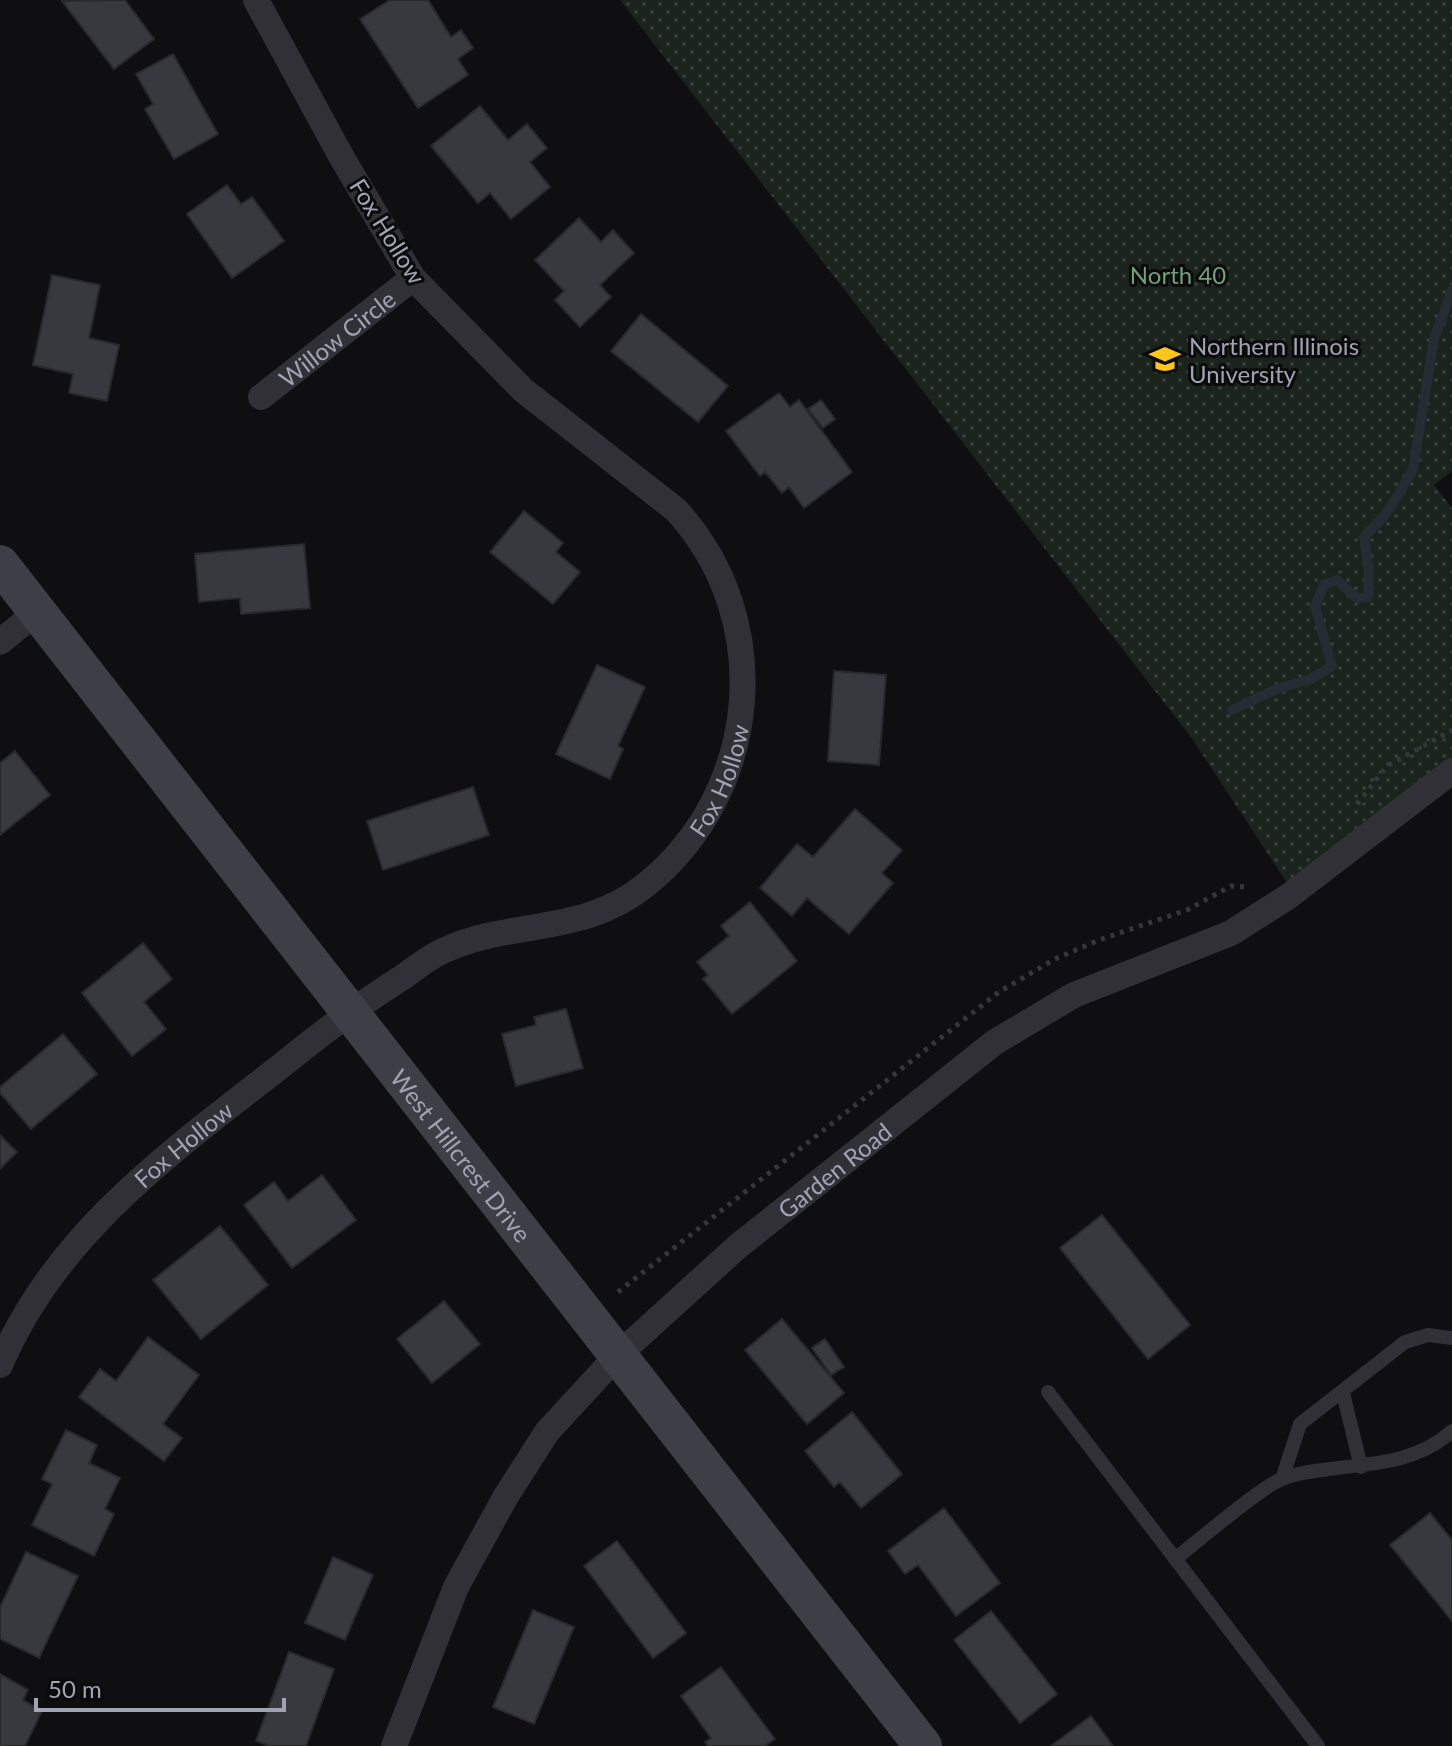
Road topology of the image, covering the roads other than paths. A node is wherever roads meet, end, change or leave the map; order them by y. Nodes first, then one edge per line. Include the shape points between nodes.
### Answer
1 (256, 0) edge
2 (413, 278) junction
3 (261, 397) dead end
4 (0, 564) edge
5 (37, 612) junction
6 (0, 642) edge
7 (1452, 771) edge
8 (348, 1012) junction
9 (1452, 1338) edge
10 (616, 1357) junction
11 (0, 1365) edge
12 (1048, 1392) dead end
13 (1343, 1393) junction
14 (1452, 1431) edge
15 (1361, 1467) junction
16 (1282, 1479) junction
17 (1175, 1559) junction
18 (394, 1746) edge
19 (923, 1746) edge
20 (1318, 1746) edge

1 - 2 street, Fox Hollow
2 - 3 street, Willow Circle
2 - 8 street, Fox Hollow via 523,390 695,530 723,581 738,624 745,696 733,759 719,795 700,828 646,885 607,909 569,923 443,950
4 - 5 street, West Hillcrest Drive
5 - 6 street
5 - 8 street, West Hillcrest Drive
7 - 10 street, Garden Road via 1289,896 1231,933 1074,995 995,1042 737,1247
8 - 10 street, West Hillcrest Drive
8 - 11 street, Fox Hollow via 138,1179 97,1219 49,1276 15,1329
9 - 13 lane via 1428,1335 1405,1342
10 - 18 street, Garden Road via 547,1432 506,1496 456,1587
10 - 19 street, West Hillcrest Drive
12 - 17 lane
13 - 15 lane
13 - 16 lane via 1300,1424
14 - 15 lane via 1440,1442 1391,1462
15 - 16 lane
16 - 17 lane
17 - 20 lane

